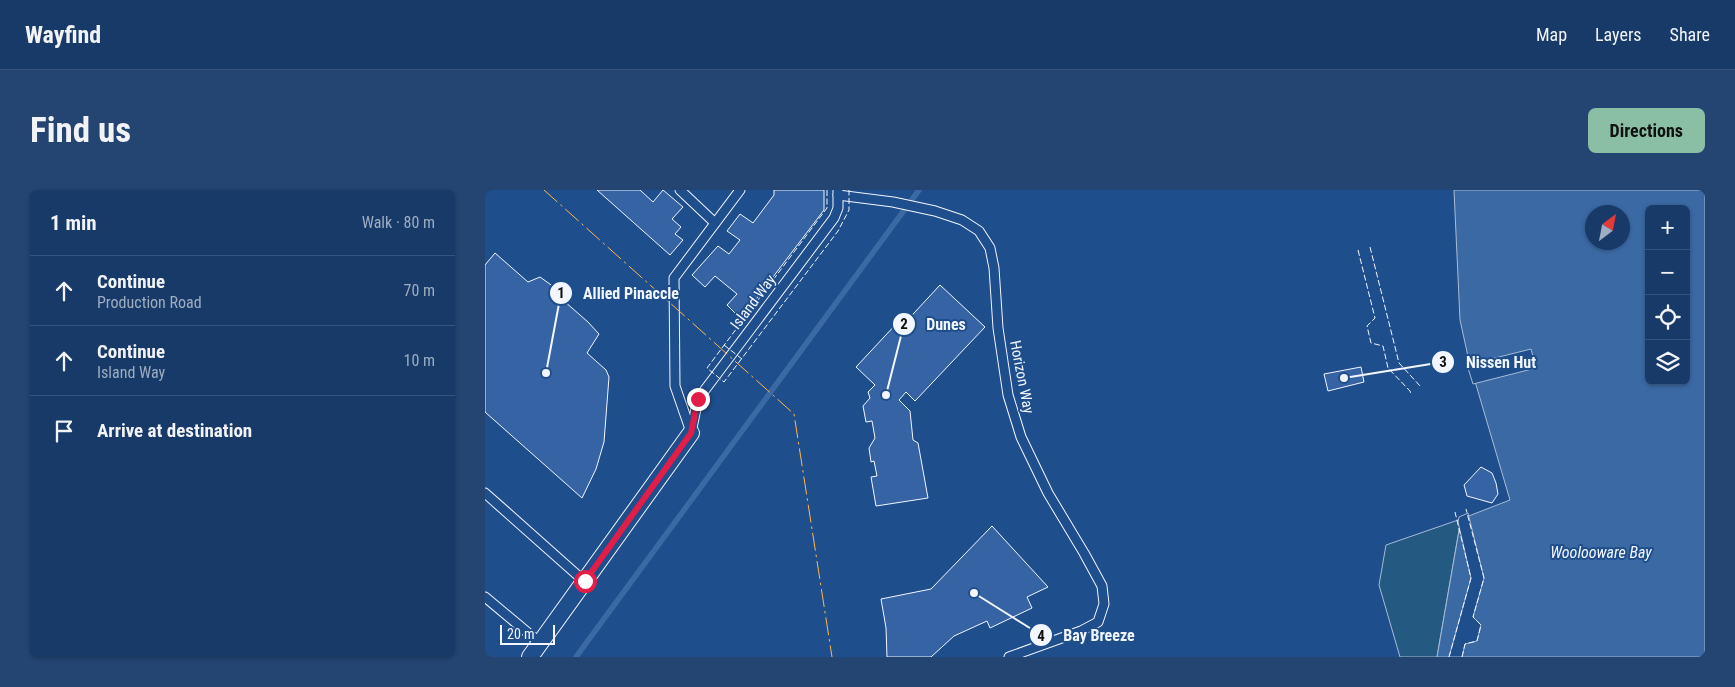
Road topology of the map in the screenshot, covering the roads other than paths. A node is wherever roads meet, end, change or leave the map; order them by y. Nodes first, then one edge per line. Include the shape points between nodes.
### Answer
1 (680, 190) edge
2 (739, 190) edge
3 (838, 192) edge
4 (715, 223) junction
5 (691, 433) junction
6 (485, 493) edge
7 (585, 581) junction
8 (485, 596) edge
9 (540, 643) junction
10 (530, 657) edge
11 (1009, 657) edge

1 - 4 lane
2 - 4 lane
3 - 5 lane, Island Way via 834,218 698,399
3 - 11 lane, Horizon Way via 963,220 979,231 990,248 1008,395 1021,437 1048,493 1101,586 1104,604 1098,622
4 - 5 lane via 674,278 675,386
5 - 7 street
6 - 7 lane
7 - 9 street
8 - 9 lane
9 - 10 street

